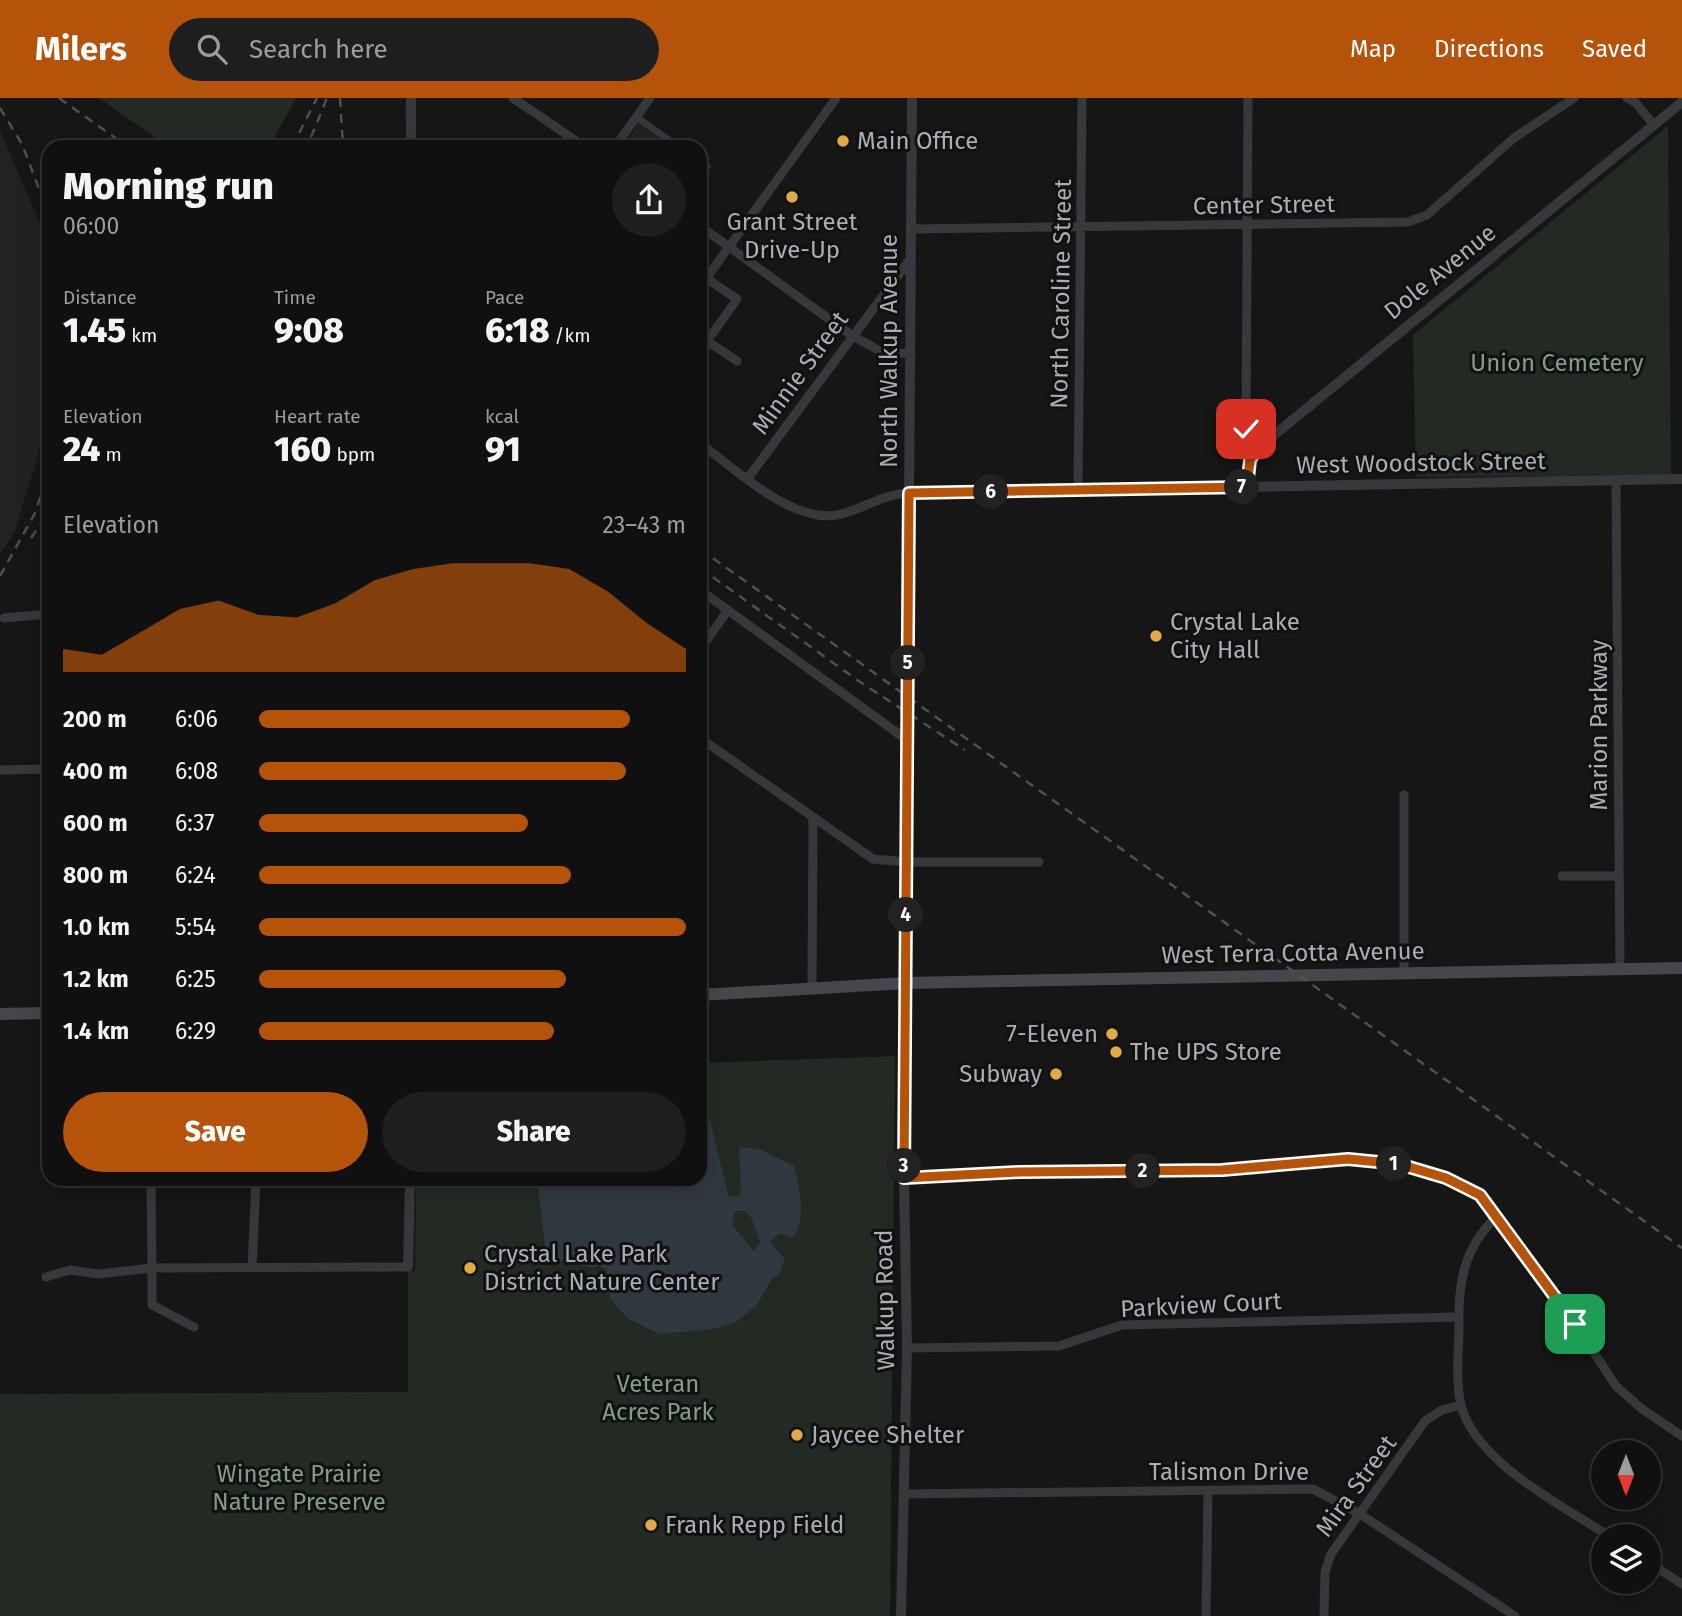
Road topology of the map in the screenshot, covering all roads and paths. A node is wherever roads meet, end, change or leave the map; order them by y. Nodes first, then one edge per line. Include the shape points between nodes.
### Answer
1 (411, 98) edge
2 (513, 98) edge
3 (650, 98) edge
4 (836, 98) edge
5 (912, 98) edge
6 (1082, 98) edge
7 (1248, 98) edge
8 (1574, 98) edge
9 (1627, 98) edge
10 (1682, 102) edge
11 (636, 117) junction
12 (1654, 125) junction
13 (411, 140) edge
14 (575, 140) edge
15 (620, 140) edge
16 (669, 140) edge
17 (1248, 226) junction
18 (1082, 228) junction
19 (911, 229) junction
20 (707, 231) edge
21 (731, 247) junction
22 (911, 258) junction
23 (707, 277) edge
24 (707, 279) edge
25 (851, 335) junction
26 (707, 341) joint
27 (910, 354) junction
28 (737, 361) dead end
29 (707, 448) edge
30 (1257, 449) junction
31 (748, 478) junction
32 (1682, 479) edge
33 (1616, 480) junction
34 (1247, 487) junction
35 (1078, 490) junction
36 (909, 493) junction
37 (707, 595) edge
38 (728, 610) junction
39 (42, 614) edge
40 (2, 615) edge
41 (0, 630) edge
42 (707, 640) edge
43 (907, 740) junction
44 (707, 743) edge
45 (42, 769) edge
46 (0, 770) edge
47 (1404, 795) dead end
48 (813, 817) junction
49 (906, 862) junction
50 (1039, 862) dead end
51 (1562, 876) dead end
52 (1619, 876) junction
53 (1682, 968) edge
54 (1620, 969) junction
55 (1404, 972) junction
56 (906, 983) junction
57 (812, 988) junction
58 (707, 995) edge
59 (42, 1013) edge
60 (0, 1014) edge
61 (904, 1178) junction
62 (152, 1186) edge
63 (256, 1186) edge
64 (410, 1186) edge
65 (1495, 1218) junction
66 (408, 1267) joint
67 (152, 1268) junction
68 (252, 1268) junction
69 (46, 1278) dead end
70 (1458, 1317) junction
71 (194, 1327) dead end
72 (907, 1348) junction
73 (1461, 1405) junction
74 (1682, 1436) edge
75 (1208, 1490) junction
76 (906, 1494) junction
77 (1360, 1514) junction
78 (1591, 1524) edge
79 (1661, 1570) edge
80 (1682, 1584) edge
81 (901, 1616) edge
82 (1206, 1616) edge
83 (1324, 1616) edge
84 (1515, 1616) edge

1 - 13 street
2 - 14 street
3 - 11 street
4 - 21 street
5 - 19 street, North Walkup Avenue
6 - 18 street, North Caroline Street
7 - 17 street
8 - 17 street, Center Street via 1514,138 1419,219
9 - 12 street
10 - 12 street, Dole Avenue
11 - 15 street
11 - 16 street
12 - 30 street, Dole Avenue
17 - 18 street, Center Street
17 - 30 street via 1246,429
18 - 19 street, Center Street
18 - 35 street, North Caroline Street
19 - 22 street, North Walkup Avenue
20 - 21 street
21 - 23 street
21 - 25 street
22 - 25 street, Minnie Street
22 - 27 street, North Walkup Avenue
24 - 26 street via 737,299
25 - 27 street via 880,351
25 - 31 street, Minnie Street
26 - 28 street
27 - 36 street, North Walkup Avenue
29 - 31 street
30 - 34 street via 1250,460
31 - 36 street via 798,511 824,516
32 - 33 street, West Woodstock Street
33 - 34 street, West Woodstock Street
33 - 52 street, Marion Parkway
34 - 35 street, West Woodstock Street
35 - 36 street, West Woodstock Street
36 - 43 street, North Walkup Avenue
37 - 38 street
38 - 42 street
38 - 43 street
39 - 40 street
40 - 41 street
43 - 49 street, North Walkup Avenue
44 - 48 street
45 - 46 street
47 - 55 street
48 - 49 street via 873,859
48 - 57 street
49 - 50 street
49 - 56 street, North Walkup Avenue
51 - 52 street
52 - 54 street, Marion Parkway
53 - 54 main road, West Terra Cotta Avenue
54 - 55 main road, West Terra Cotta Avenue
55 - 56 main road, West Terra Cotta Avenue
56 - 57 main road, West Terra Cotta Avenue
56 - 61 street, Walkup Road
57 - 58 main road, West Terra Cotta Avenue
59 - 60 main road
61 - 65 street via 1222,1170 1348,1159 1399,1164 1446,1178 1480,1195
61 - 72 street, Walkup Road
62 - 67 street
63 - 68 street
64 - 66 street
65 - 70 street via 1479,1234 1466,1259 1458,1285
65 - 74 street via 1616,1386
66 - 68 street
67 - 68 street
67 - 69 street via 98,1274 70,1270
67 - 71 street via 152,1305
70 - 72 street, Parkview Court via 1122,1325 1059,1346
70 - 73 street
72 - 76 street, Walkup Road
73 - 77 street, Mira Street via 1425,1421
73 - 78 street via 1485,1447 1505,1469
75 - 76 street, Talismon Drive
75 - 77 street, Talismon Drive via 1313,1489
75 - 82 street
76 - 81 street, Walkup Road
77 - 83 street, Mira Street via 1331,1554 1325,1572
77 - 84 street, Talismon Drive
79 - 80 street

